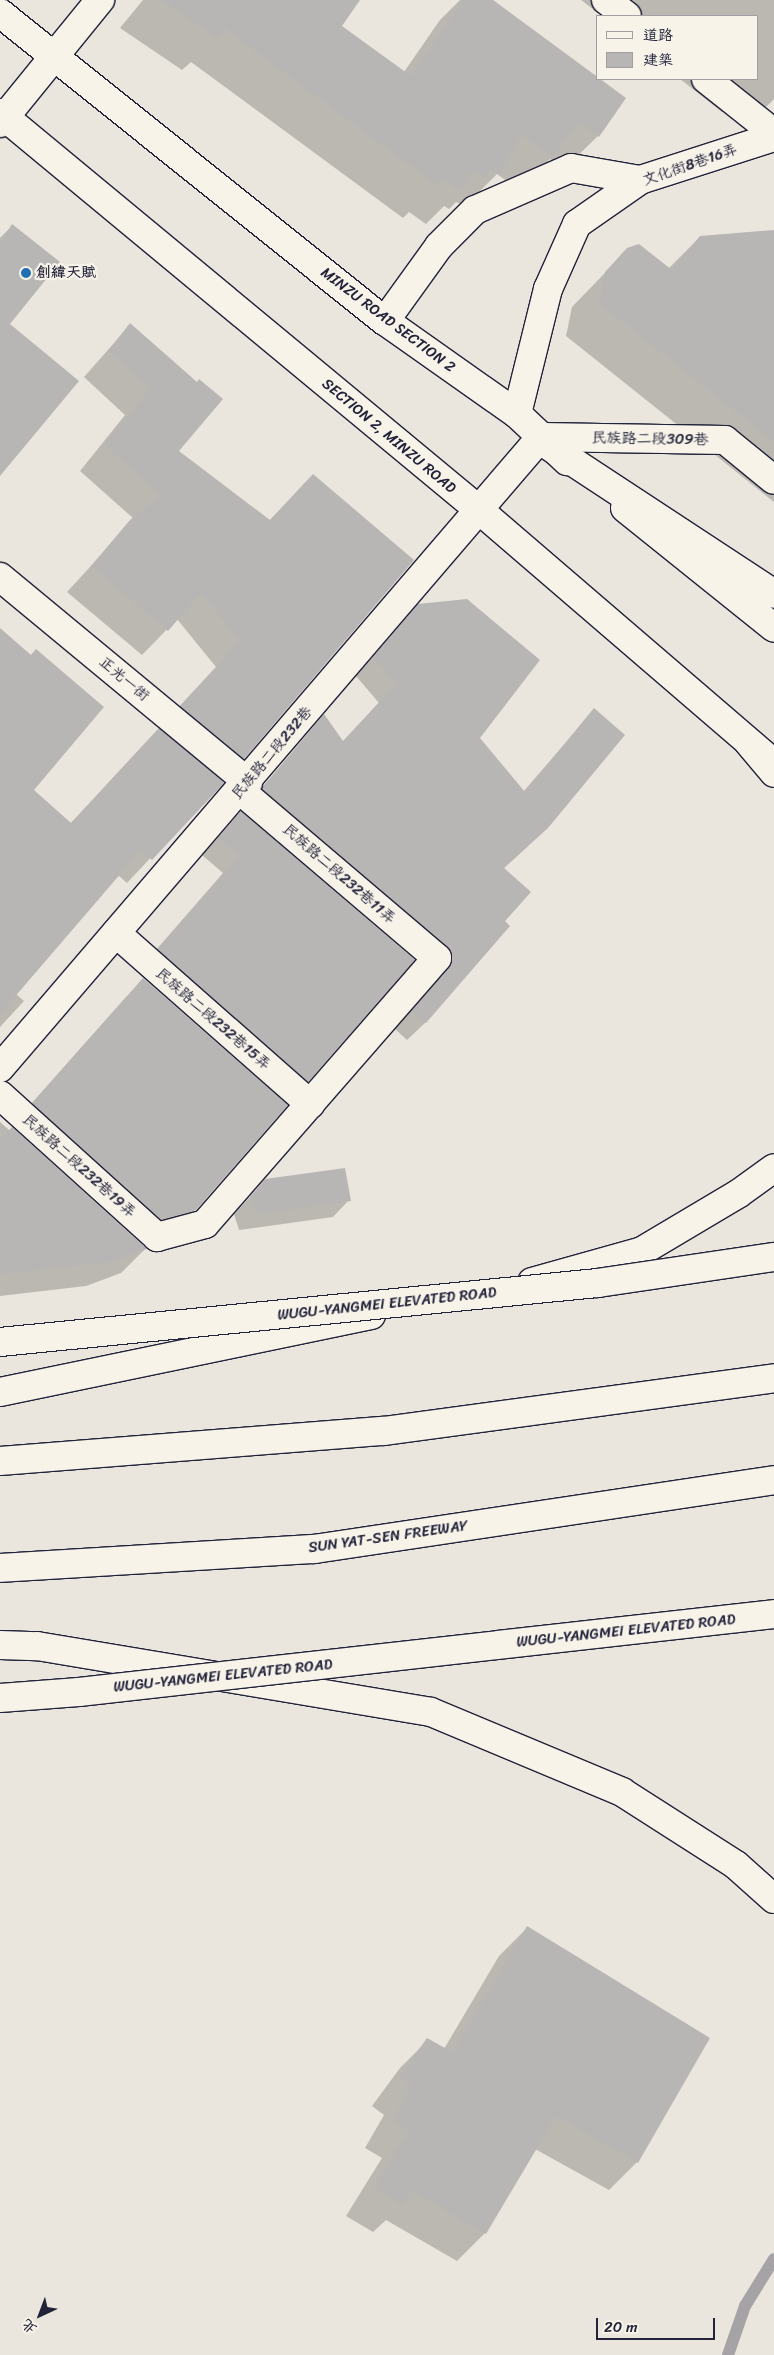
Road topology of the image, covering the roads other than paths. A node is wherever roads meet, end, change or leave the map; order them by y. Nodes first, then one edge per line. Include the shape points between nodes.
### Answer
1 (100, 0) edge
2 (606, 0) edge
3 (0, 13) edge
4 (626, 15) edge
5 (52, 56) junction
6 (707, 80) edge
7 (2, 118) edge
8 (774, 132) edge
9 (774, 137) edge
10 (640, 180) junction
11 (385, 321) junction
12 (517, 414) junction
13 (545, 442) junction
14 (774, 480) edge
15 (478, 509) junction
16 (0, 576) edge
17 (774, 594) edge
18 (774, 628) edge
19 (749, 742) junction
20 (774, 763) edge
21 (774, 773) edge
22 (244, 786) junction
23 (116, 933) junction
24 (0, 1068) edge
25 (0, 1095) edge
26 (310, 1104) junction
27 (774, 1168) edge
28 (774, 1246) edge
29 (774, 1258) edge
30 (532, 1282) junction
31 (0, 1342) edge
32 (774, 1378) edge
33 (0, 1392) edge
34 (0, 1462) edge
35 (774, 1480) edge
36 (0, 1568) edge
37 (774, 1614) edge
38 (0, 1645) edge
39 (0, 1698) edge
40 (774, 1899) edge

1 - 5 main road
2 - 4 main road
3 - 5 main road, MINZU ROAD SECTION 2
5 - 7 main road
5 - 11 main road, MINZU ROAD SECTION 2
6 - 8 main road
7 - 15 main road, SECTION 2, MINZU ROAD
9 - 10 main road, 文化街8巷16弄
10 - 11 main road via 571,168 475,210 439,246
10 - 12 main road, 文化街8巷16弄 via 577,224 548,289
11 - 12 main road, MINZU ROAD SECTION 2
12 - 13 main road, MINZU ROAD SECTION 2
13 - 14 main road, 民族路二段309巷 via 725,440
13 - 15 main road, 民族路二段232巷
13 - 17 main road
13 - 18 main road, MINZU ROAD SECTION 2
15 - 19 main road, SECTION 2, MINZU ROAD
15 - 22 main road, 民族路二段232巷
16 - 22 main road, 正光一街
19 - 20 main road, SECTION 2, MINZU ROAD
19 - 21 main road
22 - 23 main road, 民族路二段232巷
22 - 26 main road, 民族路二段232巷11弄 via 437,958
23 - 24 main road, 民族路二段232巷
23 - 26 main road, 民族路二段232巷15弄
25 - 26 main road, 民族路二段232巷19弄 via 157,1237 205,1224
27 - 30 main road via 738,1194 642,1251
28 - 30 main road
29 - 31 main road, WUGU-YANGMEI ELEVATED ROAD, bridge via 598,1283
30 - 33 main road
32 - 34 main road via 384,1430
35 - 36 main road, SUN YAT-SEN FREEWAY via 314,1549
37 - 39 main road, WUGU-YANGMEI ELEVATED ROAD, bridge via 79,1692
38 - 40 main road via 37,1646 431,1712 622,1792 736,1865

